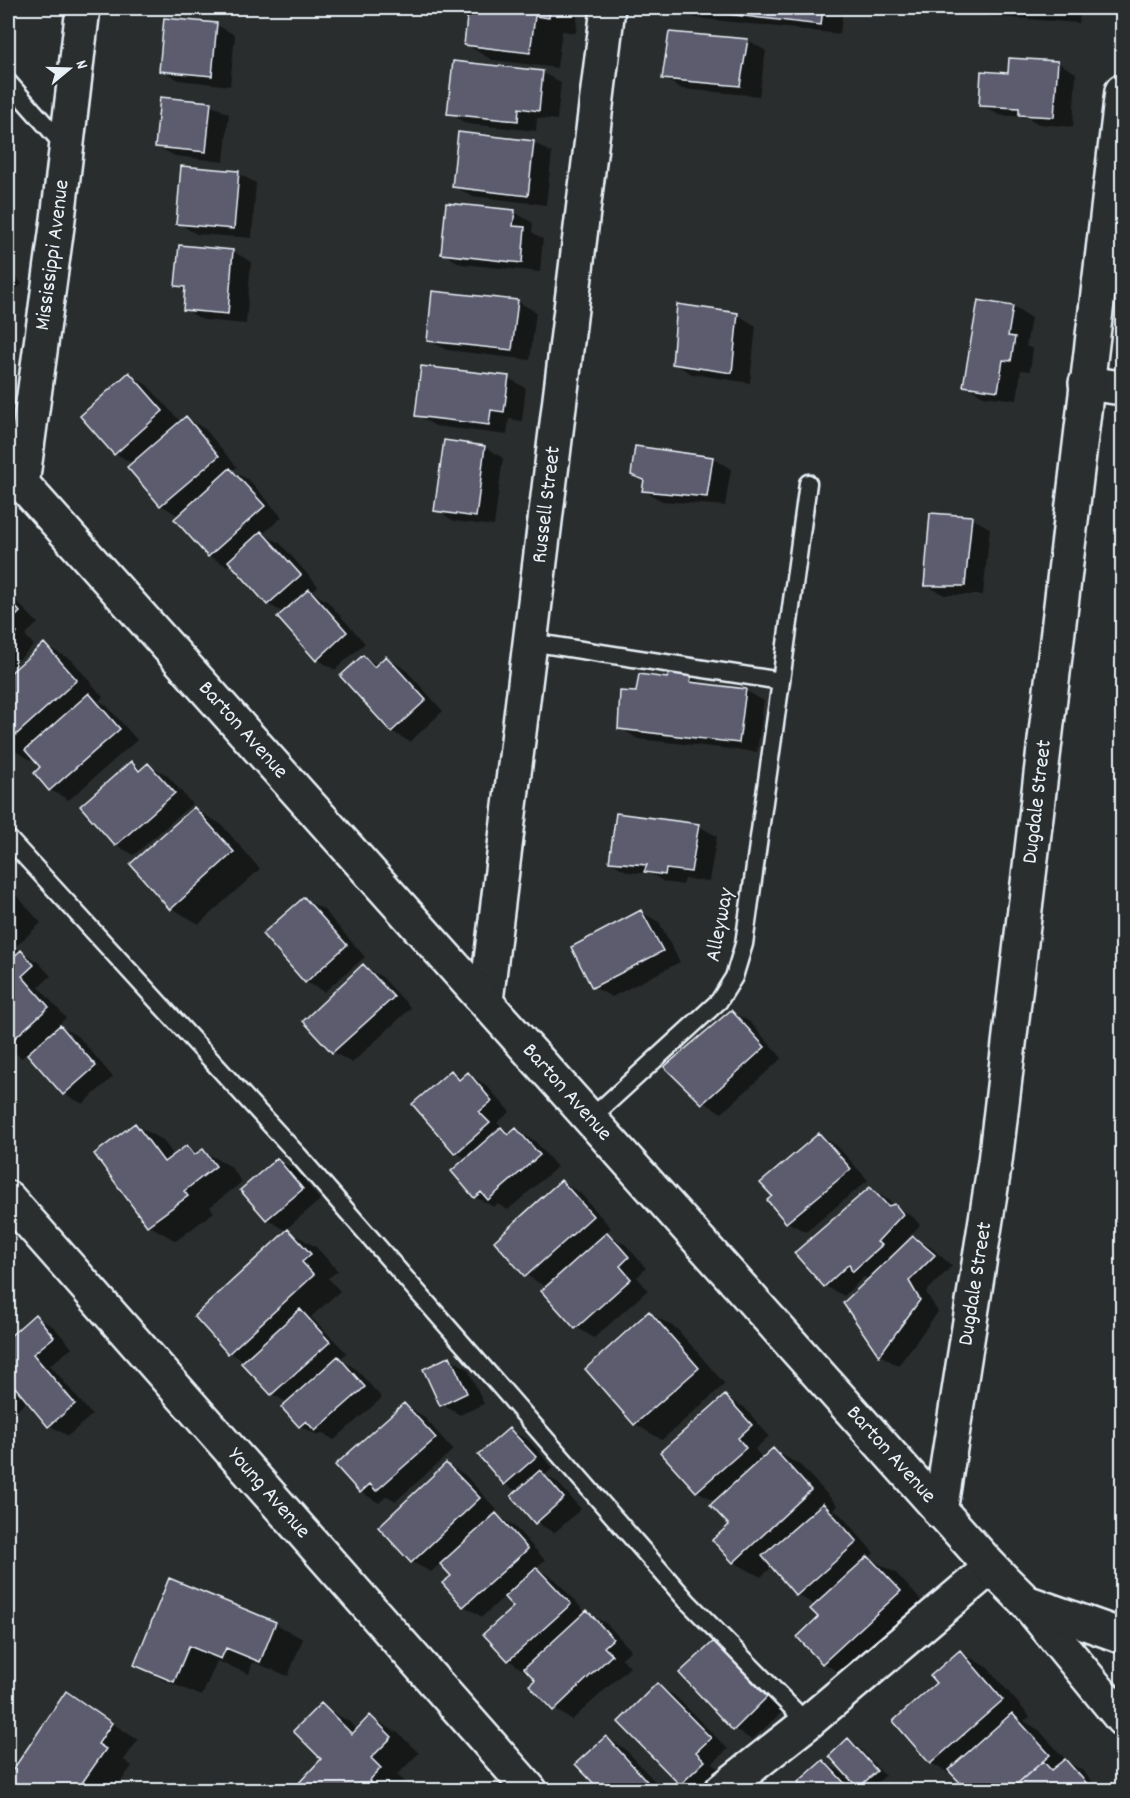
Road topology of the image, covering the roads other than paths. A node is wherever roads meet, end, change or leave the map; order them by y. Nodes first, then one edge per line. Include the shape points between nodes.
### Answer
1 (83, 8) edge
2 (608, 8) edge
3 (8, 82) edge
4 (1122, 91) edge
5 (66, 148) junction
6 (1086, 383) junction
7 (1122, 388) edge
8 (12, 483) edge
9 (808, 483) dead end
10 (530, 642) junction
11 (781, 681) junction
12 (8, 838) edge
13 (486, 1001) junction
14 (591, 1119) junction
15 (8, 1199) edge
16 (940, 1512) junction
17 (991, 1567) junction
18 (1026, 1602) junction
19 (1122, 1636) edge
20 (1122, 1719) edge
21 (807, 1723) junction
22 (530, 1791) edge
23 (722, 1791) edge

1 - 5 street, Mississippi Avenue
2 - 10 street, Russell Street
3 - 5 lane
4 - 6 street, Dugdale Street
5 - 8 street, Mississippi Avenue
6 - 7 street
6 - 16 street, Dugdale Street via 995,1162
8 - 13 street, Barton Avenue
9 - 11 lane, Alleyway
10 - 11 lane
10 - 13 street, Russell Street
11 - 14 lane, Alleyway via 744,944 734,977 718,1001
12 - 21 lane via 298,1155 687,1601
13 - 14 street, Barton Avenue
14 - 16 street, Barton Avenue
15 - 22 street, Young Avenue
16 - 17 street, Barton Avenue
17 - 18 street, Barton Avenue
17 - 21 street
18 - 19 street
18 - 20 street, Barton Avenue
21 - 23 street

